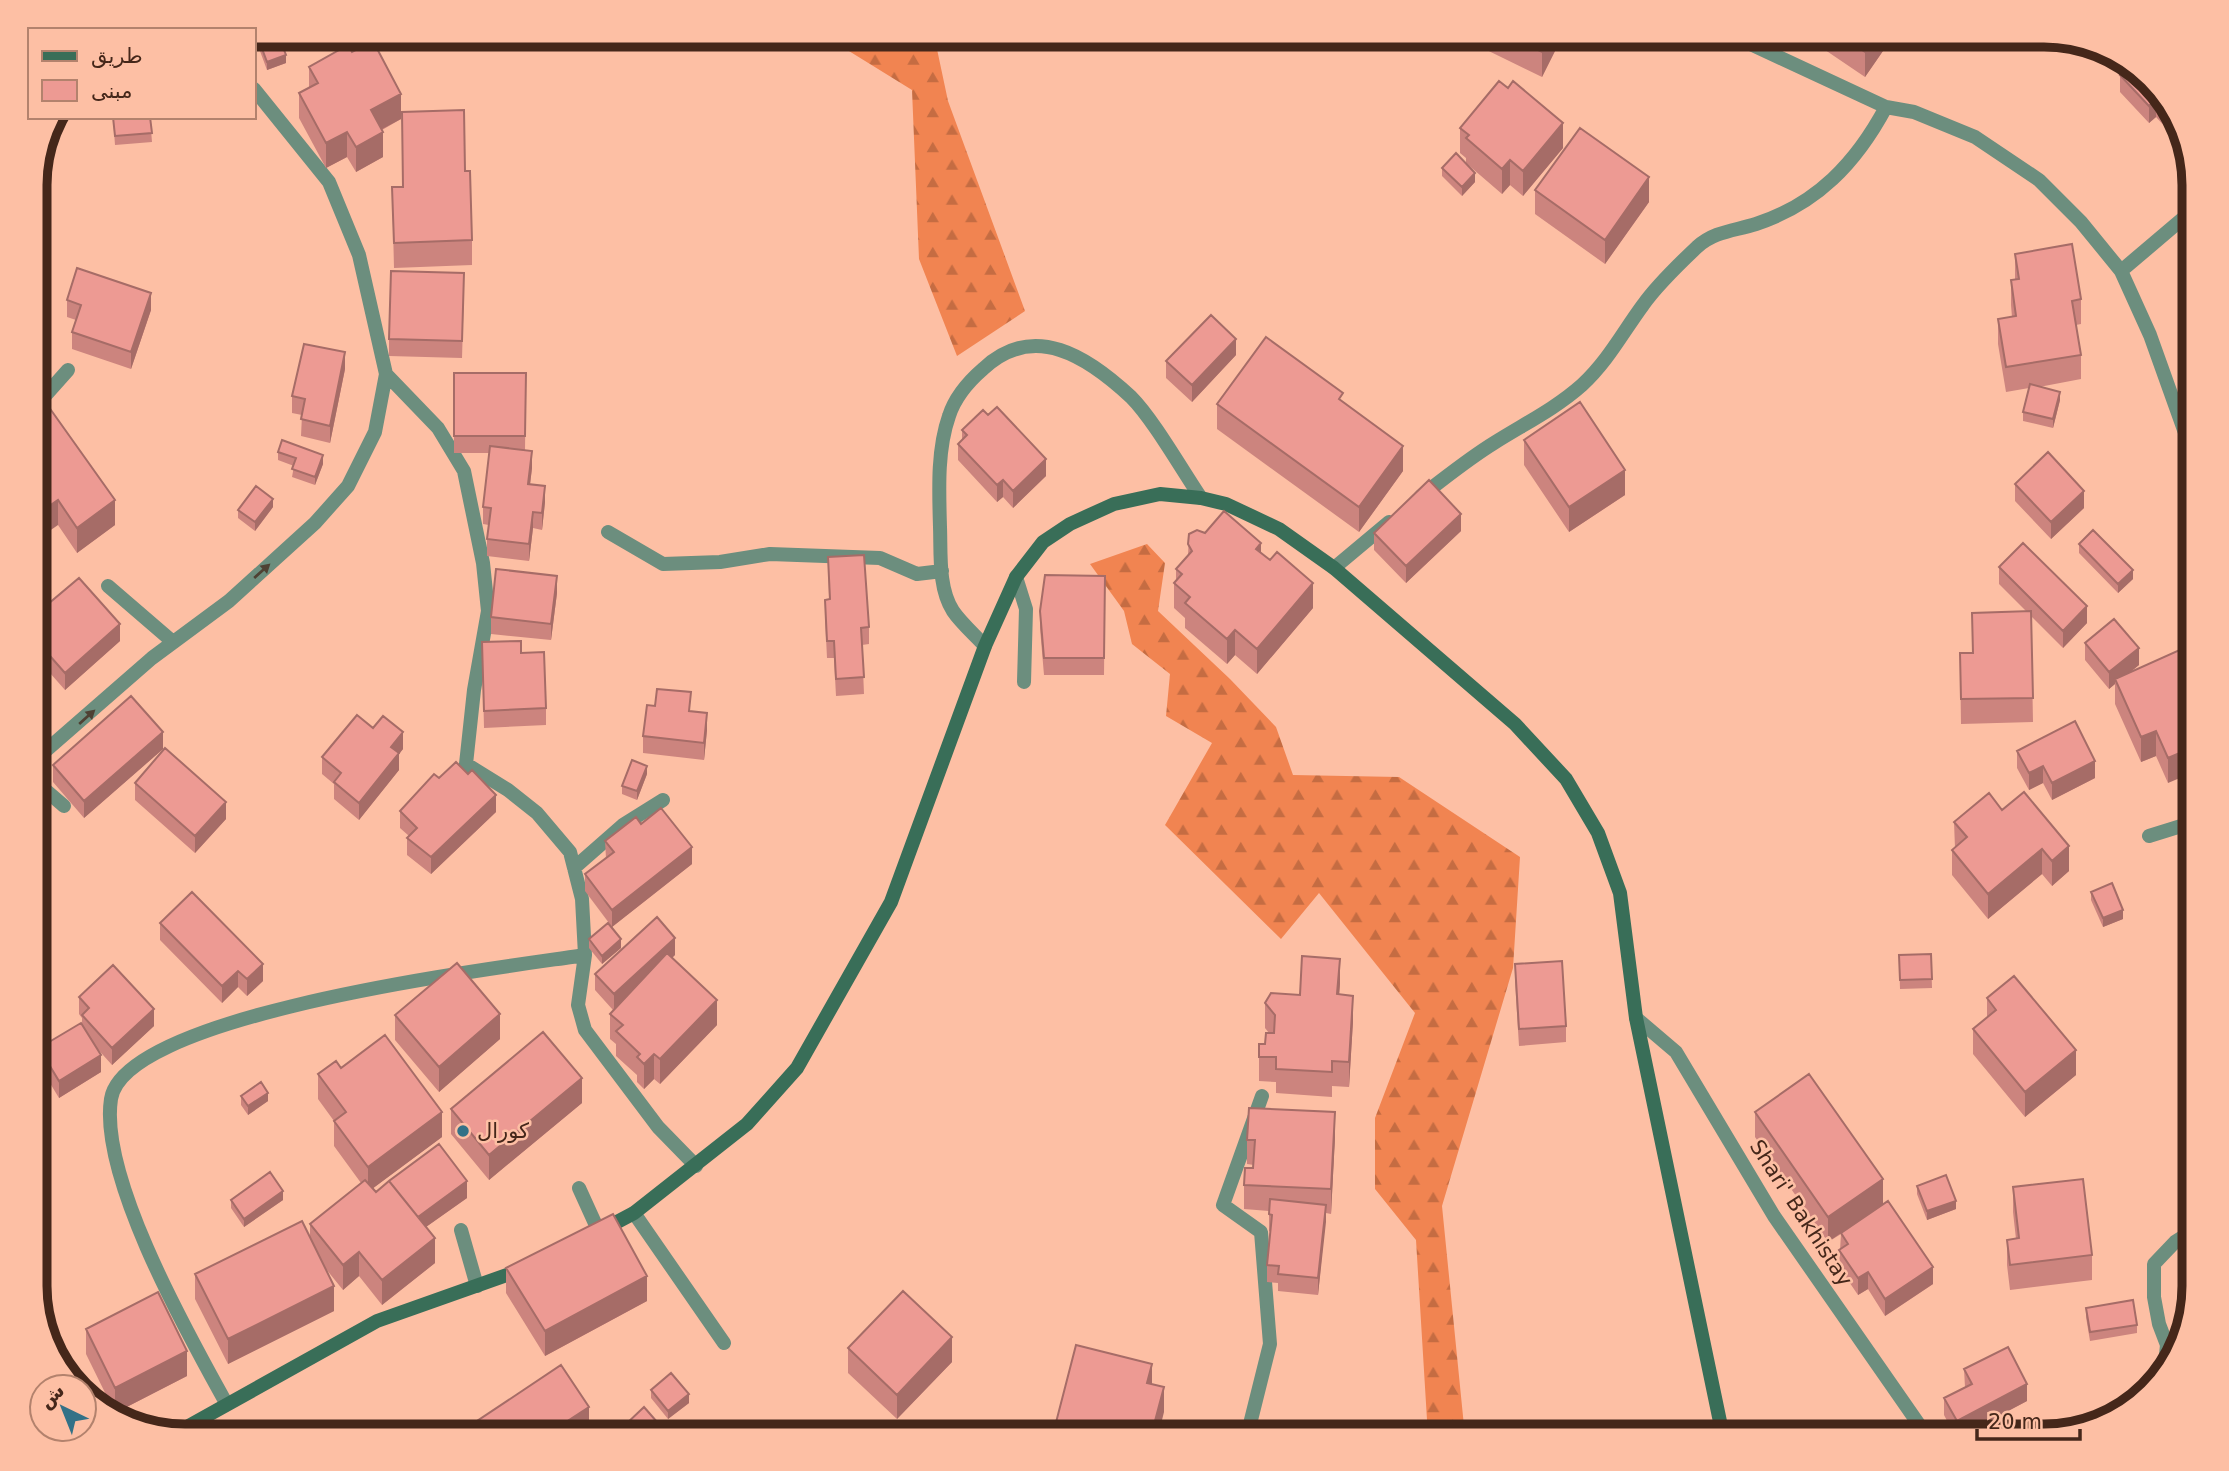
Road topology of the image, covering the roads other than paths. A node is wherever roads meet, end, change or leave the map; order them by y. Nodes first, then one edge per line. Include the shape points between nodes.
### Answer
1 (1757, 47) edge
2 (256, 91) edge
3 (1886, 107) junction
4 (2182, 219) edge
5 (2121, 271) junction
6 (68, 370) dead end
7 (386, 374) junction
8 (48, 392) edge
9 (2182, 424) edge
10 (1201, 498) junction
11 (608, 532) dead end
12 (1334, 568) junction
13 (942, 571) junction
14 (1016, 577) junction
15 (108, 586) dead end
16 (173, 642) junction
17 (985, 646) junction
18 (1024, 682) dead end
19 (48, 749) edge
20 (48, 792) edge
21 (663, 800) dead end
22 (64, 806) dead end
23 (2182, 826) edge
24 (2149, 836) dead end
25 (574, 868) junction
26 (585, 955) junction
27 (1636, 1018) junction
28 (1262, 1096) dead end
29 (696, 1166) junction
30 (579, 1188) dead end
31 (634, 1213) junction
32 (461, 1230) dead end
33 (593, 1235) joint
34 (2182, 1238) edge
35 (538, 1264) edge
36 (477, 1286) junction
37 (724, 1343) dead end
38 (2167, 1350) edge
39 (226, 1403) junction
40 (191, 1424) edge
41 (1250, 1424) edge
42 (1721, 1424) edge
43 (1919, 1424) edge

1 - 3 street
2 - 7 street via 329,182 359,256
3 - 5 street via 1947,125 2012,160 2060,201
3 - 12 street via 1871,134 1821,191 1794,210 1716,233 1698,246 1644,303 1616,347 1582,385 1550,411 1468,459
4 - 5 street
5 - 9 street
6 - 8 street
16 -> 7 street via 229,601 315,523 348,486 375,432
7 - 25 street via 438,428 464,471 488,611 466,764 537,813 570,852
10 - 12 main road via 1226,504 1279,530
10 - 13 street via 1132,398 1101,373 1048,346 1013,347 976,374 949,415 942,448
10 - 14 main road via 1160,494 1114,504 1043,541
11 - 13 street via 663,564 770,554 880,558 917,574
12 - 27 main road via 1515,724 1566,779 1598,833 1620,893
13 - 17 street via 952,610
14 - 17 main road
14 - 18 street via 1026,609
15 - 16 street
19 -> 16 street
17 - 29 main road via 891,902 797,1068 747,1124
20 - 22 street
21 - 25 street via 623,825
23 - 24 street
25 - 26 street via 582,899
26 - 29 street via 578,1005 585,1030 658,1127
26 - 39 street via 357,990 284,1008 164,1047 123,1074 111,1098 116,1164 177,1314
27 - 42 main road
27 - 43 street, Shari' Bakhistay via 1676,1052 1774,1216
28 - 41 street via 1223,1205 1261,1232 1270,1344
29 - 31 main road
30 - 33 street
31 - 33 main road
31 - 37 street
32 - 36 street
34 - 38 street via 2154,1265 2154,1297
35 - 36 main road
36 - 39 main road via 377,1321
39 - 40 main road

